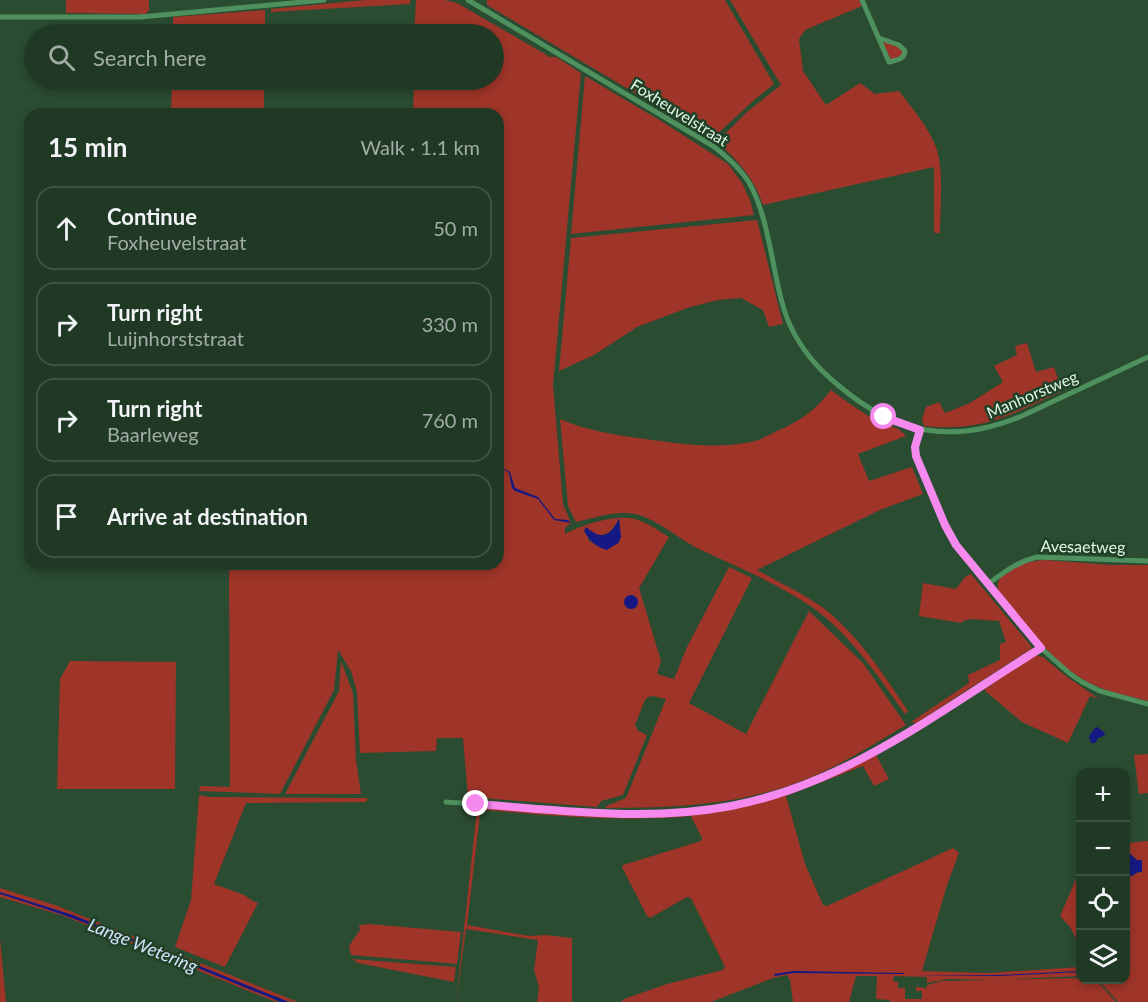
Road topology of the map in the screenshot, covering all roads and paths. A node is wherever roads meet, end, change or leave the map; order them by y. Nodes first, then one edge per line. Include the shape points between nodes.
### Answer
1 (324, 0) edge
2 (468, 0) edge
3 (862, 0) edge
4 (0, 17) edge
5 (879, 38) junction
6 (1148, 357) edge
7 (920, 430) junction
8 (1148, 561) edge
9 (988, 584) junction
10 (1041, 648) junction
11 (1148, 704) edge
12 (446, 802) dead end

1 - 4 street via 149,17
2 - 7 street, Foxheuvelstraat via 731,160 758,201 781,301 797,339 826,375 866,407
3 - 5 street
5 - 5 street via 903,47 905,56 889,62
6 - 7 street, Manhorstweg via 992,427 955,432
7 - 9 street via 916,456 940,516 956,545
8 - 9 street, Avesaetweg via 1037,557 1022,561
9 - 10 street
10 - 11 street via 1082,682
10 - 12 street via 849,766 784,792 731,806 617,814

